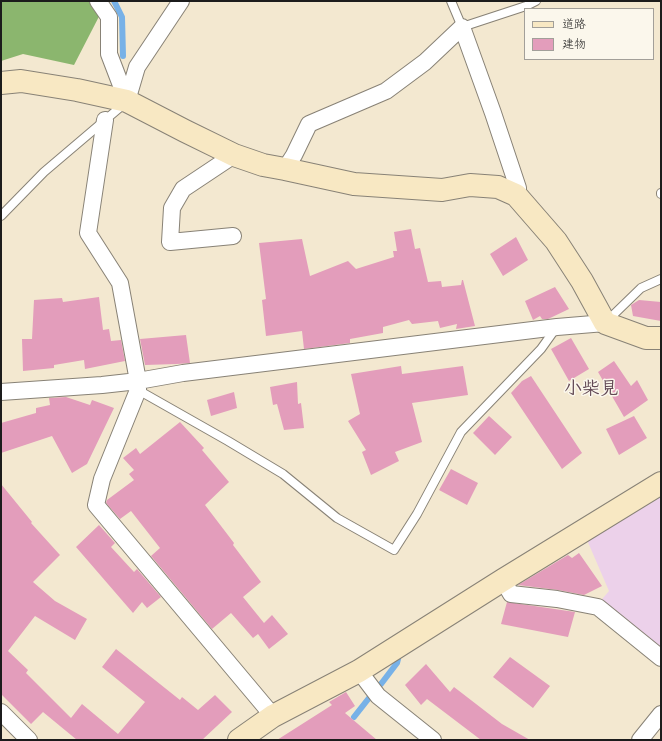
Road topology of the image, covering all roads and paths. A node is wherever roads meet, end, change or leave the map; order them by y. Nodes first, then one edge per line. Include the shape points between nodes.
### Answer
1 (98, 1) edge
2 (181, 1) edge
3 (451, 1) edge
4 (536, 1) edge
5 (462, 27) junction
6 (1, 83) edge
7 (127, 102) junction
8 (105, 120) junction
9 (234, 154) junction
10 (285, 169) junction
11 (516, 195) junction
12 (1, 216) edge
13 (233, 236) dead end
14 (661, 279) edge
15 (605, 323) junction
16 (556, 327) junction
17 (661, 338) edge
18 (138, 386) junction
19 (1, 392) edge
20 (661, 483) edge
21 (503, 580) junction
22 (661, 658) edge
23 (359, 671) junction
24 (1, 712) edge
25 (661, 714) edge
26 (273, 716) junction
27 (30, 740) edge
28 (239, 740) edge
29 (432, 740) edge
30 (640, 740) edge

1 - 7 street via 109,17 109,54
2 - 7 street via 137,67
3 - 5 lane
4 - 5 lane
5 - 10 street via 425,62 386,91 309,124
5 - 11 street via 518,188
6 - 7 street via 21,81 77,90
7 - 8 lane
7 - 9 street
8 - 12 lane via 44,172
8 - 18 street via 88,233 120,283
9 - 10 street via 263,165
9 - 13 street via 183,189 172,208 170,242
10 - 11 street via 354,184 442,190 470,185 498,187
11 - 15 street via 556,241
14 - 15 lane via 641,288
15 - 16 street
15 - 17 street via 646,338
16 - 18 street via 183,373
16 - 18 lane via 541,349 461,432 417,514 394,550 337,518 283,474
18 - 19 street via 102,385
18 - 26 street via 102,479 96,505
20 - 21 street
21 - 22 street via 510,594 598,607
21 - 23 street
23 - 26 street
23 - 29 street via 378,696
24 - 27 street
25 - 30 street
26 - 28 street

